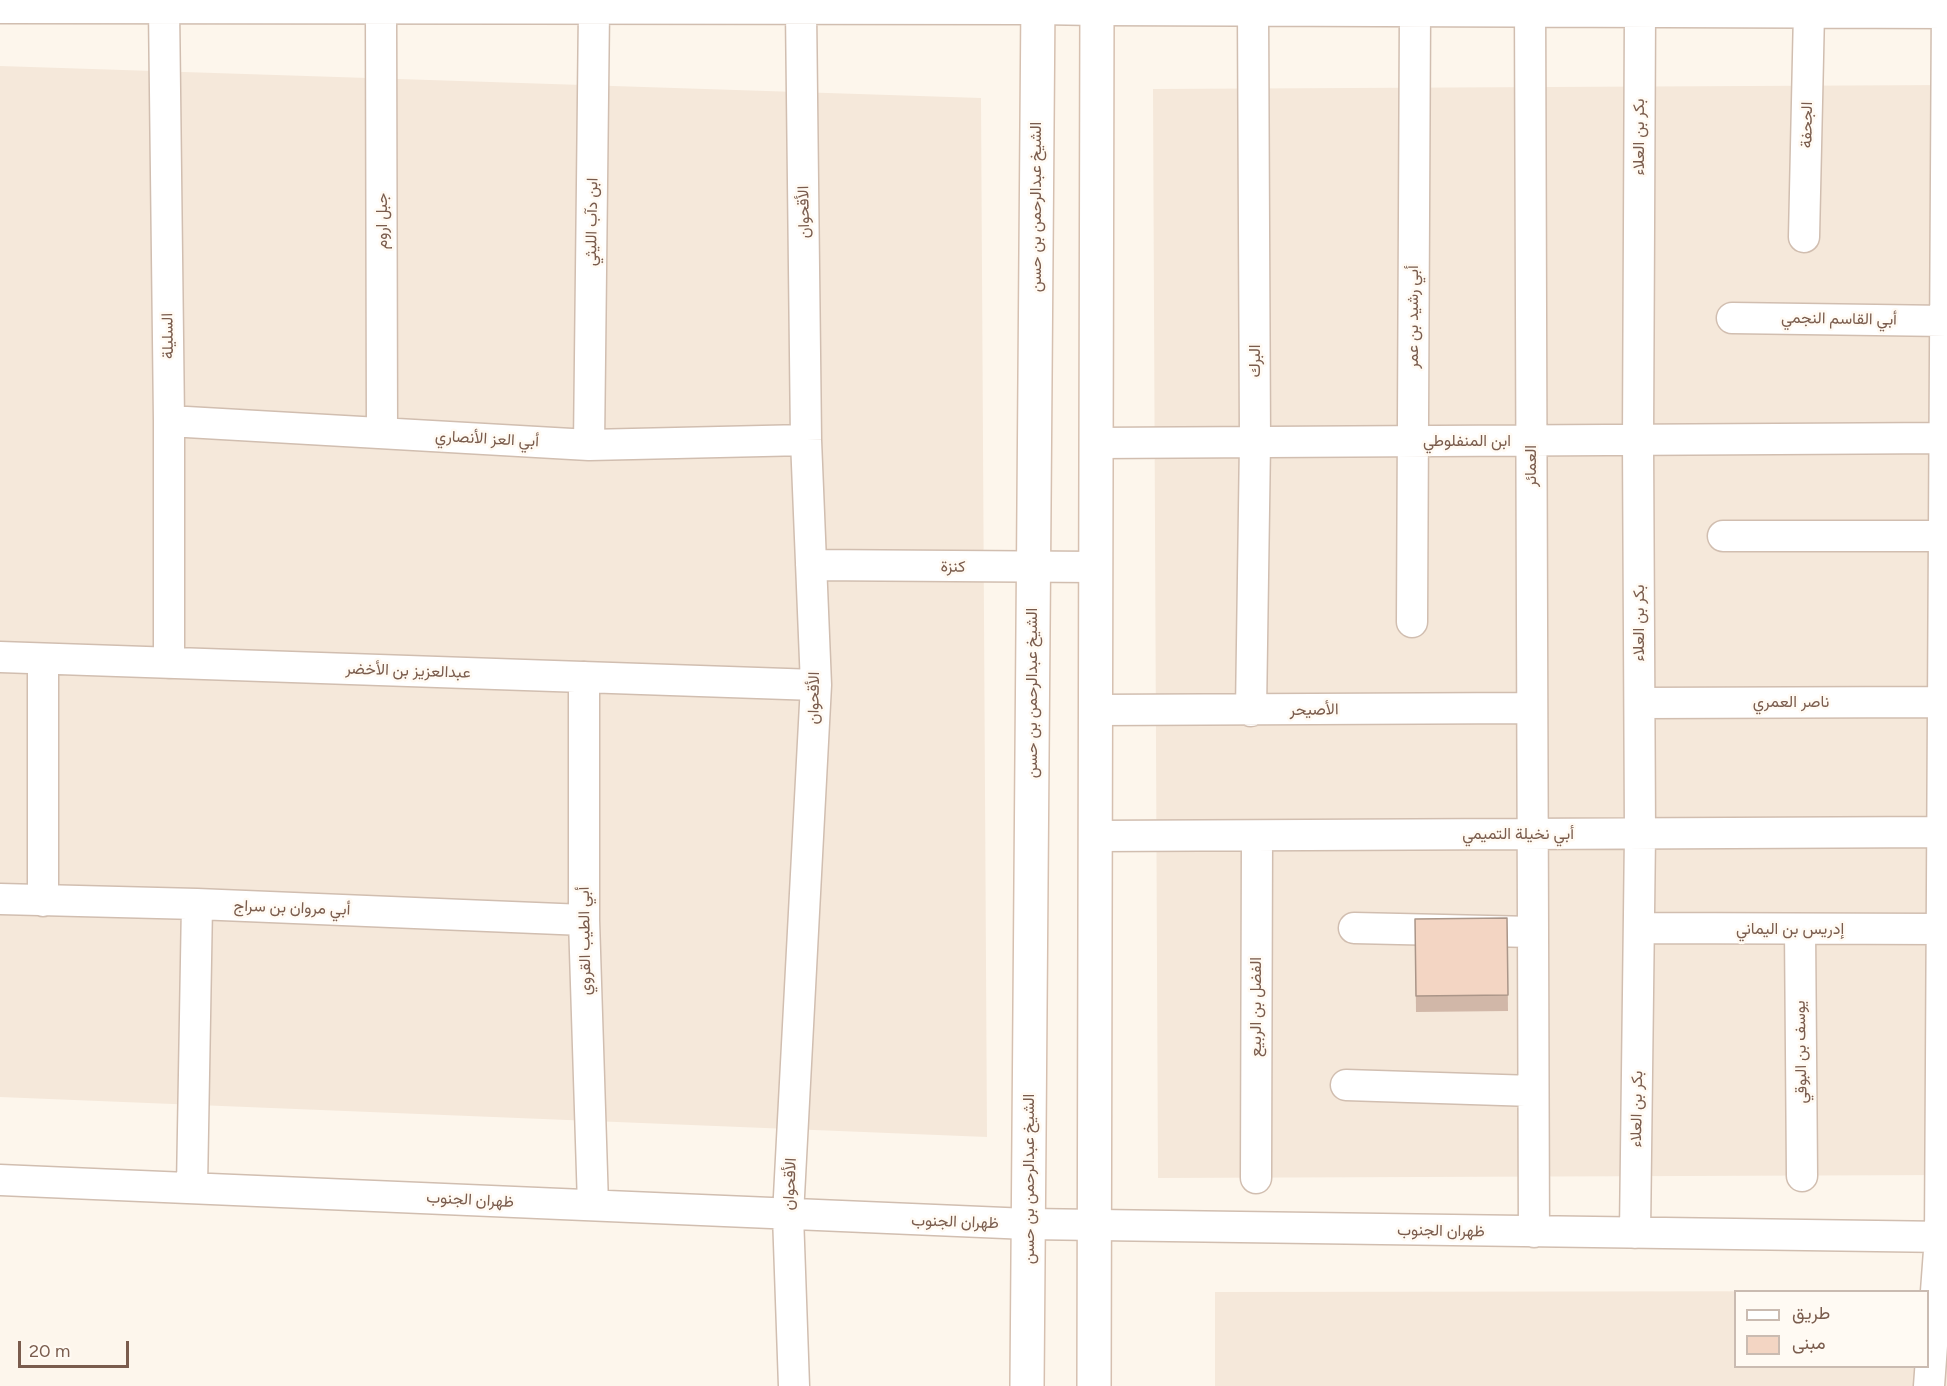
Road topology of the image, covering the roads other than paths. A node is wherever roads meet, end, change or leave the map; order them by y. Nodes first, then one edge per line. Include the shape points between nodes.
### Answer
1 (1947, 0) edge
2 (53, 4) edge
3 (270, 4) edge
4 (1038, 4) edge
5 (593, 5) edge
6 (844, 5) edge
7 (1097, 5) edge
8 (1530, 6) edge
9 (0, 8) edge
10 (164, 8) junction
11 (381, 9) junction
12 (801, 10) junction
13 (1253, 11) junction
14 (1416, 12) junction
15 (1640, 12) junction
16 (1809, 12) junction
17 (1947, 13) edge
18 (1946, 141) edge
19 (1804, 237) dead end
20 (1732, 318) dead end
21 (1946, 321) edge
22 (169, 421) junction
23 (382, 433) junction
24 (1946, 438) edge
25 (807, 440) junction
26 (1532, 440) junction
27 (1638, 440) junction
28 (1412, 441) junction
29 (1255, 442) junction
30 (1096, 443) junction
31 (589, 445) junction
32 (1723, 536) dead end
33 (1943, 536) junction
34 (811, 565) junction
35 (1096, 567) junction
36 (1033, 568) junction
37 (1412, 622) dead end
38 (1945, 654) edge
39 (0, 657) edge
40 (43, 659) junction
41 (169, 663) junction
42 (584, 677) junction
43 (816, 685) junction
44 (1943, 702) junction
45 (1640, 703) junction
46 (1532, 708) junction
47 (1095, 710) junction
48 (1251, 711) junction
49 (1942, 832) junction
50 (1533, 834) junction
51 (1640, 834) junction
52 (1095, 836) junction
53 (1257, 836) junction
54 (0, 899) edge
55 (43, 901) junction
56 (197, 904) junction
57 (584, 920) junction
58 (1354, 928) dead end
59 (1639, 928) junction
60 (1800, 929) junction
61 (1941, 929) junction
62 (1533, 932) junction
63 (1944, 995) edge
64 (1346, 1085) dead end
65 (1533, 1091) junction
66 (1802, 1176) dead end
67 (1256, 1178) dead end
68 (0, 1180) edge
69 (192, 1187) junction
70 (593, 1205) junction
71 (788, 1215) junction
72 (1028, 1224) junction
73 (1094, 1226) junction
74 (1534, 1232) junction
75 (1635, 1233) junction
76 (1943, 1237) edge
77 (794, 1386) edge
78 (1027, 1386) edge
79 (1094, 1386) edge
80 (1929, 1386) edge

1 - 17 street
2 - 9 street
2 - 10 street
3 - 10 street
3 - 11 street
4 - 6 street
4 - 7 street
4 - 36 street, الشيخ عبدالرحمن بن حسن
5 - 11 street
5 - 12 street
5 - 31 street, ابن دآب الليثي
6 - 12 street
7 - 13 street
7 - 30 street
8 - 14 street
8 - 15 street
8 - 26 street, العمائر
10 - 22 street, السليلة
11 - 23 street, جبل اروم
12 - 25 street, الأقحوان
13 - 14 street
13 - 29 street, البرك
14 - 28 street, أبي رشيد بن عمر
15 - 16 street
15 - 27 street, بكر بن العلاء
16 - 17 street
16 - 19 street, الجحفة
17 - 18 street
18 - 21 street
20 - 21 street, أبي القاسم النجمي
21 - 24 street
22 - 23 street, أبي العز الأنصاري
22 - 41 street, السليلة
23 - 31 street, أبي العز الأنصاري
24 - 27 street, ابن المنفلوطي
24 - 33 street
25 - 31 street, أبي العز الأنصاري
25 - 34 street, الأقحوان
26 - 27 street, ابن المنفلوطي
26 - 28 street, ابن المنفلوطي
26 - 46 street, العمائر
27 - 45 street, بكر بن العلاء
28 - 29 street, ابن المنفلوطي
28 - 37 street, أبي رشيد بن عمر
29 - 30 street, ابن المنفلوطي
29 - 48 street, البرك
30 - 35 street
32 - 33 street
33 - 38 street
34 - 36 street, كنزة
34 - 43 street, الأقحوان
35 - 36 street, كنزة
35 - 47 street
36 - 72 street, الشيخ عبدالرحمن بن حسن
38 - 44 street
39 - 40 street, عبدالعزيز بن الأخضر
40 - 41 street, عبدالعزيز بن الأخضر
40 - 55 street
41 - 42 street, عبدالعزيز بن الأخضر
42 - 43 street, عبدالعزيز بن الأخضر
42 - 57 street, أبي الطيب القروي
43 - 71 street, الأقحوان
44 - 45 street, ناصر العمري
44 - 49 street
45 - 51 street, بكر بن العلاء
46 - 48 street, الأصيحر
46 - 50 street, العمائر
47 - 48 street, الأصيحر
47 - 52 street
49 - 51 street, أبي نخيلة التميمي
49 - 61 street
50 - 51 street, أبي نخيلة التميمي
50 - 53 street, أبي نخيلة التميمي
50 - 62 street, العمائر
51 - 59 street, بكر بن العلاء
52 - 53 street, أبي نخيلة التميمي
52 - 73 street
53 - 67 street, الفضل بن الربيع
54 - 55 street, أبي مروان بن سراج
55 - 56 street, أبي مروان بن سراج
56 - 57 street, أبي مروان بن سراج
56 - 69 street
57 - 70 street, أبي الطيب القروي
58 - 62 street
59 - 60 street, إدريس بن اليماني
59 - 75 street, بكر بن العلاء
60 - 61 street, إدريس بن اليماني
60 - 66 street, يوسف بن البوقي
61 - 63 street
62 - 65 street, العمائر
63 - 76 street
64 - 65 street
65 - 74 street, العمائر
68 - 69 street, ظهران الجنوب
69 - 70 street, ظهران الجنوب
70 - 71 street, ظهران الجنوب
71 - 72 street, ظهران الجنوب
71 - 77 street, الأقحوان
72 - 73 street, ظهران الجنوب
72 - 78 street, الشيخ عبدالرحمن بن حسن
73 - 74 street, ظهران الجنوب
73 - 79 street
74 - 75 street, ظهران الجنوب
75 - 76 street, ظهران الجنوب
76 - 80 street

